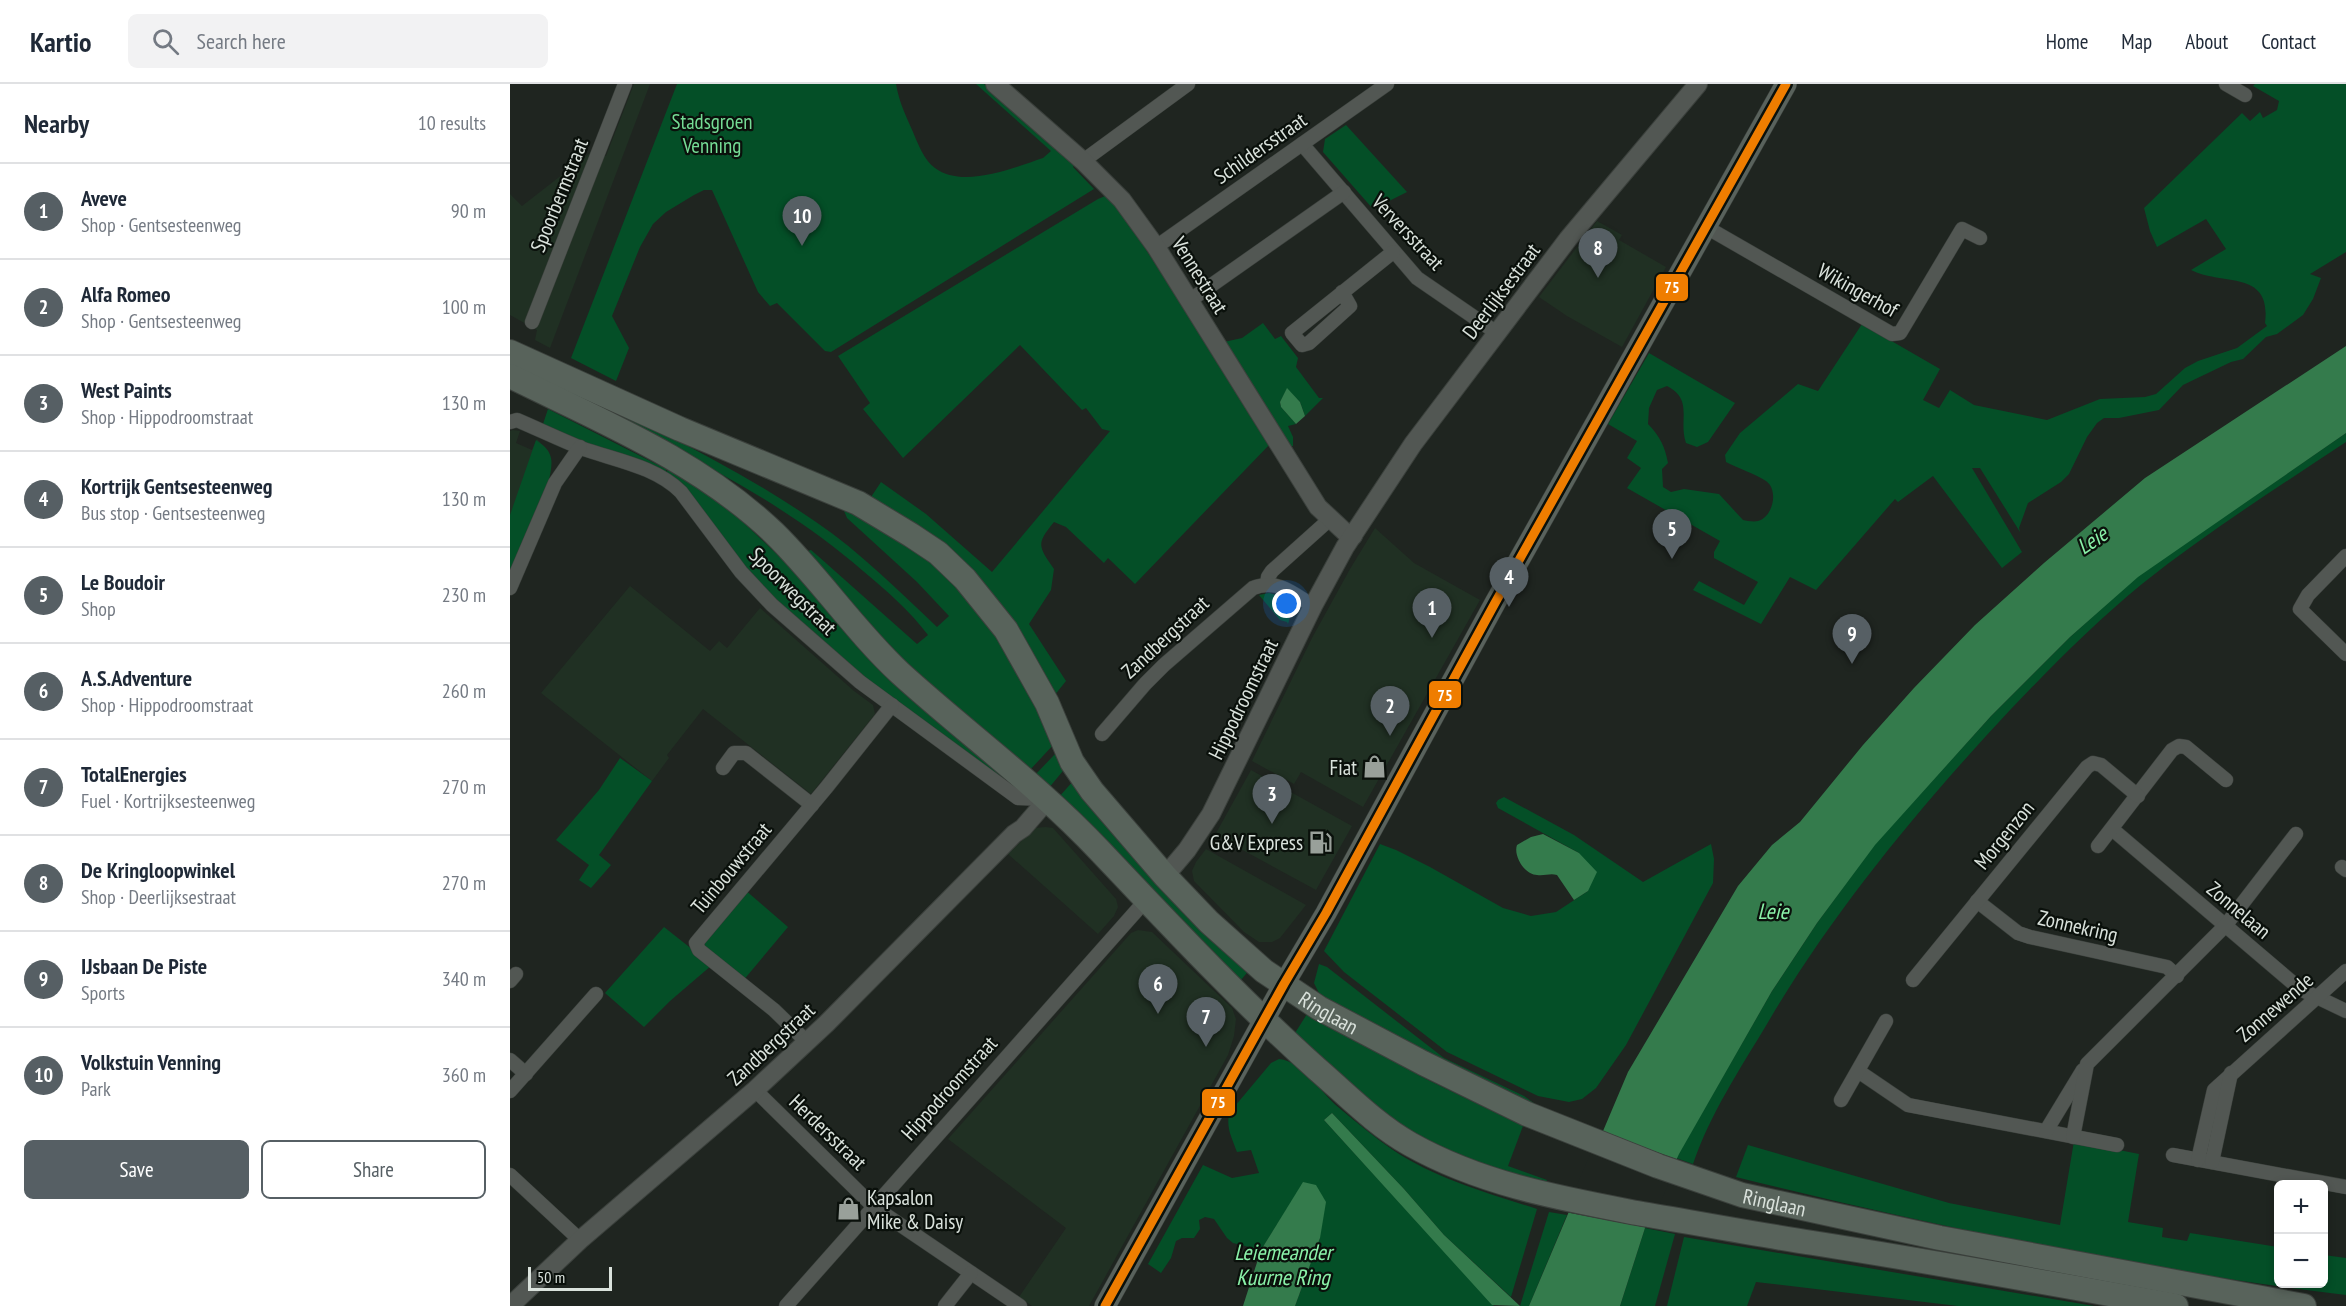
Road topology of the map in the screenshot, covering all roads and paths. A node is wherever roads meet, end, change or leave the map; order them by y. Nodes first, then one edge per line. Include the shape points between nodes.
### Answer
1 (625, 84) edge
2 (995, 84) edge
3 (1188, 84) edge
4 (1387, 84) edge
5 (1698, 84) edge
6 (1786, 84) edge
7 (2226, 84) edge
8 (2245, 95) dead end
9 (1302, 144) junction
10 (1083, 161) junction
11 (1344, 192) junction
12 (1706, 227) junction
13 (1980, 238) dead end
14 (1156, 247) junction
15 (1393, 252) junction
16 (1342, 292) dead end
17 (1190, 301) junction
18 (532, 322) dead end
19 (1497, 333) junction
20 (510, 351) edge
21 (510, 376) edge
22 (510, 423) edge
23 (580, 447) junction
24 (1330, 519) junction
25 (1353, 536) junction
26 (2346, 556) edge
27 (1267, 584) junction
28 (510, 588) edge
29 (1313, 606) junction
30 (2346, 654) edge
31 (892, 705) junction
32 (1102, 734) dead end
33 (723, 768) dead end
34 (2226, 780) dead end
35 (2138, 796) junction
36 (1048, 799) junction
37 (812, 805) junction
38 (2112, 829) junction
39 (2296, 834) dead end
40 (2098, 846) dead end
41 (1165, 876) junction
42 (1146, 900) junction
43 (1977, 901) junction
44 (2225, 926) junction
45 (2346, 971) edge
46 (2177, 976) junction
47 (1913, 980) dead end
48 (597, 994) dead end
49 (2318, 997) junction
50 (1274, 1002) junction
51 (2346, 1011) edge
52 (1886, 1022) dead end
53 (806, 1041) junction
54 (510, 1060) edge
55 (2087, 1064) junction
56 (1858, 1071) junction
57 (2231, 1073) junction
58 (526, 1074) junction
59 (755, 1090) junction
60 (510, 1091) edge
61 (1841, 1100) dead end
62 (2046, 1131) junction
63 (2073, 1137) junction
64 (2118, 1145) dead end
65 (2173, 1155) dead end
66 (2198, 1160) junction
67 (2214, 1163) junction
68 (510, 1175) edge
69 (2346, 1187) edge
70 (874, 1207) junction
71 (580, 1240) junction
72 (971, 1273) junction
73 (510, 1306) edge
74 (786, 1306) edge
75 (945, 1306) edge
76 (1020, 1306) edge
77 (1105, 1306) edge
78 (2176, 1306) edge
79 (2304, 1306) edge

1 - 18 street, Spoorbermstraat
2 - 10 street, Vennestraat
3 - 10 street
4 - 9 street, Schildersstraat
5 - 19 street, Deerlijksestraat via 1568,239
6 - 12 main road
7 - 8 street
9 - 11 street, Verversstraat
9 - 14 street, Schildersstraat
10 - 14 street, Vennestraat via 1122,200
11 - 15 street, Verversstraat
11 - 17 street
12 - 13 street, Wikingerhof via 1892,334 1900,333 1962,229
12 - 50 main road
14 - 17 street, Vennestraat
15 - 16 street
15 - 19 street, Verversstraat via 1417,278
17 - 24 street, Vennestraat via 1318,507
19 - 25 street, Deerlijksestraat via 1413,444
20 - 41 highway via 680,429 858,503 938,553 965,579 1006,630 1047,703 1072,762
21 - 36 highway via 702,475 740,504 807,566 888,661
22 - 23 street, Spoorwegstraat via 517,420
23 - 28 street via 555,483
23 - 31 street, Spoorwegstraat via 669,481 772,605
24 - 25 street
24 - 27 street, Zandbergstraat via 1272,571
25 - 29 street, Hippodroomstraat
26 - 30 street via 2308,595 2300,609
27 - 29 street via 1285,588
27 - 32 street, Zandbergstraat via 1253,588 1186,644
29 - 41 street, Hippodroomstraat via 1211,814
31 - 36 street, Spoorwegstraat via 1018,798
31 - 37 street, Tuinbouwstraat
33 - 37 street via 734,753 746,753
34 - 35 street via 2186,747 2179,746
35 - 38 street
35 - 43 street, Morgenzon via 2101,765 2093,763 2086,767
36 - 42 highway
36 - 53 street, Zandbergstraat
37 - 53 street, Tuinbouwstraat via 696,943 699,950
38 - 40 street
38 - 44 street, Zonnelaan
39 - 44 street
41 - 50 highway via 1259,967
42 - 50 highway
42 - 70 street, Hippodroomstraat
43 - 46 street, Zonnekring via 2018,933 2031,938 2167,967
43 - 47 street, Morgenzon
44 - 46 street
44 - 49 street, Zonnelaan via 2300,989
45 - 49 street, Zonnewende
46 - 55 street
48 - 58 street
49 - 51 street, Zonnelaan
49 - 57 street, Zonnewende
50 - 77 main road
50 - 78 highway, Ringlaan via 1291,1046 1393,1133 1426,1153 1518,1188 1736,1231
50 - 79 highway, Ringlaan via 1319,1008 1527,1114 1742,1195 1940,1238
52 - 56 street
53 - 59 street, Zandbergstraat
54 - 58 street
55 - 62 street
55 - 63 street
56 - 61 street
56 - 62 street via 1908,1105
57 - 66 street, Zonnewende via 2214,1090
57 - 67 street
58 - 60 street
59 - 70 street, Herdersstraat
59 - 71 street, Zandbergstraat
62 - 63 street
63 - 64 street
65 - 66 street
66 - 67 street
67 - 69 street
68 - 71 street
70 - 72 street, Herdersstraat
70 - 74 street, Hippodroomstraat
71 - 73 street, Zandbergstraat
72 - 75 street
72 - 76 street, Herdersstraat

